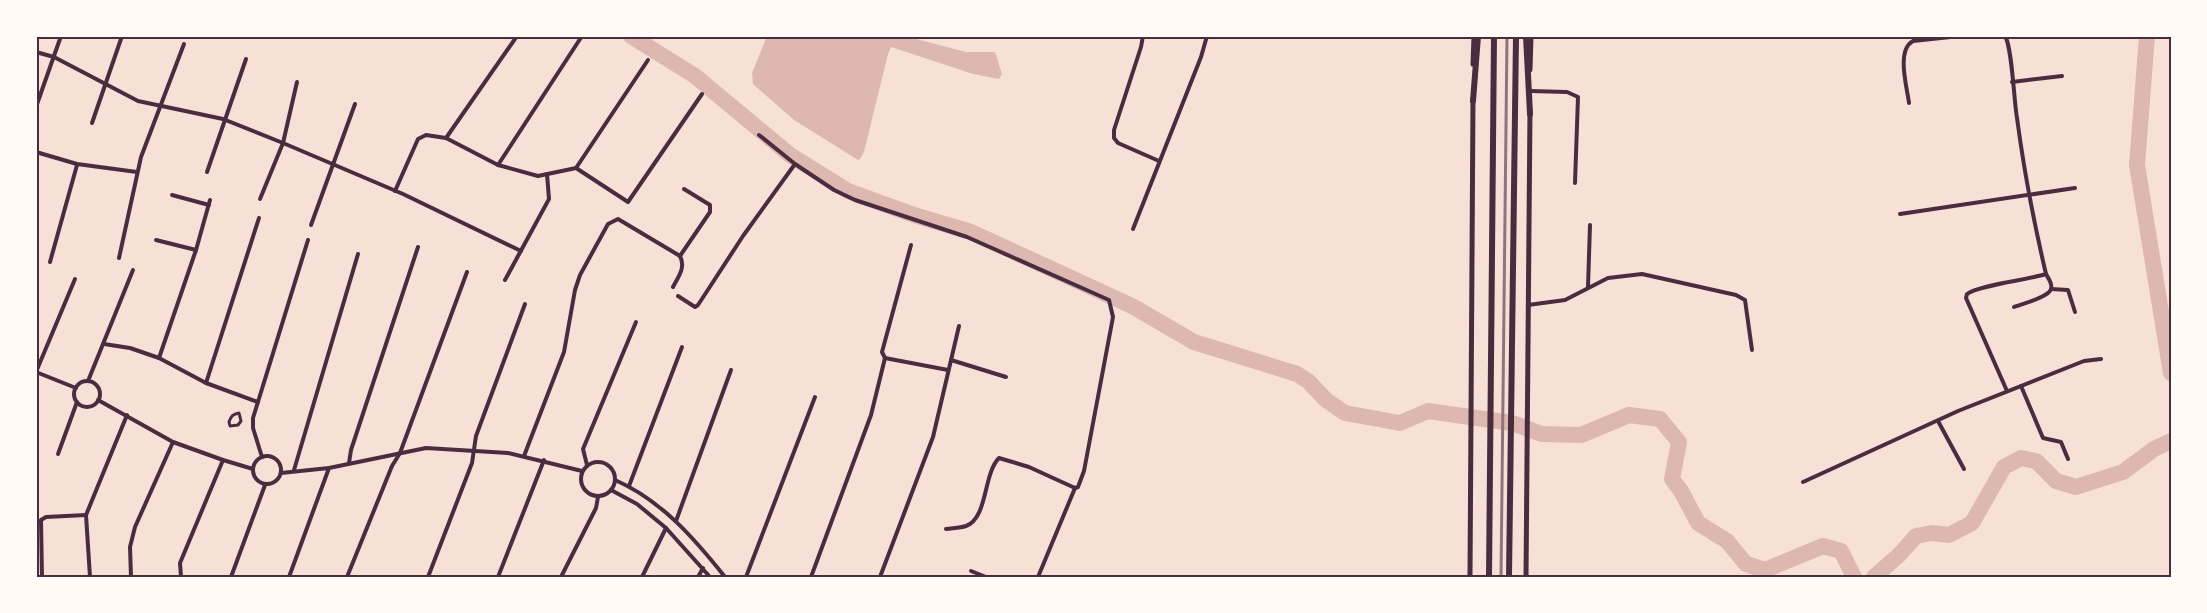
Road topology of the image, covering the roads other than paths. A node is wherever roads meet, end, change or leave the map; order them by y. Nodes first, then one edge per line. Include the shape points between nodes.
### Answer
1 (61, 36) edge
2 (122, 36) edge
3 (517, 36) edge
4 (582, 36) edge
5 (1143, 36) edge
6 (1207, 36) edge
7 (1474, 36) edge
8 (1478, 36) edge
9 (1494, 36) edge
10 (1516, 36) edge
11 (1529, 36) edge
12 (1960, 36) edge
13 (2005, 36) edge
14 (184, 44) dead end
15 (36, 52) edge
16 (54, 57) junction
17 (246, 59) dead end
18 (648, 60) dead end
19 (2062, 76) dead end
20 (297, 82) dead end
21 (2012, 82) junction
22 (105, 84) junction
23 (1530, 91) junction
24 (702, 94) dead end
25 (1473, 101) junction
26 (1909, 103) dead end
27 (355, 104) dead end
28 (36, 107) edge
29 (160, 107) junction
30 (1530, 114) junction
31 (225, 120) junction
32 (92, 123) dead end
33 (759, 135) dead end
34 (446, 138) junction
35 (283, 143) junction
36 (36, 152) edge
37 (1160, 161) junction
38 (77, 164) junction
39 (333, 164) junction
40 (795, 164) junction
41 (498, 165) junction
42 (576, 168) junction
43 (137, 172) junction
44 (207, 172) dead end
45 (547, 174) junction
46 (1575, 183) dead end
47 (2075, 188) dead end
48 (684, 189) dead end
49 (395, 191) junction
50 (2029, 194) junction
51 (172, 195) dead end
52 (260, 199) dead end
53 (1899, 214) dead end
54 (259, 218) dead end
55 (311, 225) dead end
56 (1590, 225) dead end
57 (1133, 229) dead end
58 (156, 240) dead end
59 (308, 240) dead end
60 (911, 245) dead end
61 (418, 247) dead end
62 (196, 250) junction
63 (521, 251) junction
64 (358, 254) dead end
65 (680, 256) junction
66 (119, 258) dead end
67 (50, 262) dead end
68 (133, 270) dead end
69 (467, 272) dead end
70 (2046, 274) junction
71 (75, 279) dead end
72 (505, 280) dead end
73 (673, 287) dead end
74 (1588, 288) junction
75 (2051, 289) junction
76 (678, 296) dead end
77 (525, 304) dead end
78 (1527, 305) junction
79 (2014, 307) dead end
80 (2075, 312) dead end
81 (636, 322) dead end
82 (959, 326) dead end
83 (104, 344) junction
84 (682, 347) dead end
85 (1752, 350) dead end
86 (159, 358) junction
87 (885, 358) junction
88 (2101, 359) dead end
89 (951, 360) junction
90 (731, 370) dead end
91 (948, 370) junction
92 (36, 372) edge
93 (1006, 377) dead end
94 (88, 381) junction
95 (206, 383) junction
96 (2021, 386) junction
97 (76, 388) junction
98 (2007, 391) junction
99 (815, 397) dead end
100 (99, 400) junction
101 (77, 402) junction
102 (258, 402) junction
103 (127, 415) junction
104 (1938, 421) junction
105 (230, 426) joint
106 (173, 442) junction
107 (474, 450) junction
108 (400, 453) junction
109 (57, 454) dead end
110 (524, 456) junction
111 (262, 457) junction
112 (2068, 459) dead end
113 (223, 460) junction
114 (544, 460) junction
115 (349, 464) junction
116 (587, 465) junction
117 (329, 468) junction
118 (253, 469) junction
119 (1964, 469) dead end
120 (294, 470) junction
121 (582, 471) junction
122 (281, 473) junction
123 (615, 480) junction
124 (1803, 482) dead end
125 (265, 485) junction
126 (629, 486) junction
127 (1074, 488) junction
128 (611, 490) junction
129 (598, 497) junction
130 (86, 515) junction
131 (676, 521) junction
132 (666, 528) junction
133 (946, 529) dead end
134 (703, 568) junction
135 (971, 571) dead end
136 (42, 577) edge
137 (90, 577) edge
138 (131, 577) edge
139 (181, 577) edge
140 (231, 577) edge
141 (288, 577) edge
142 (347, 577) edge
143 (428, 577) edge
144 (498, 577) edge
145 (561, 577) edge
146 (642, 577) edge
147 (698, 577) edge
148 (710, 577) edge
149 (725, 577) edge
150 (746, 577) edge
151 (812, 577) edge
152 (880, 577) edge
153 (986, 577) edge
154 (1038, 577) edge
155 (1470, 577) edge
156 (1489, 577) edge
157 (1509, 577) edge
158 (1526, 577) edge

1 - 16 street
2 - 22 street
3 - 34 street
4 - 41 street
5 - 37 street via 1114,138
6 - 37 street
7 - 25 main road
8 - 25 main road
9 - 156 main road
10 - 157 main road
11 - 23 main road
11 - 30 main road
12 - 26 street via 1908,44 1903,54
13 - 21 street
14 - 29 street
15 - 16 street
16 - 22 street
16 - 28 street
17 - 31 street
18 - 42 street
19 - 21 street
20 - 35 street
21 - 50 street
22 - 29 street
22 - 32 street
23 - 30 main road
23 - 46 street via 1567,92 1578,97
24 - 42 street via 627,202
25 - 155 main road
27 - 39 street
29 - 31 street
29 - 43 street
30 - 78 main road
31 - 35 street
31 - 44 street
33 - 40 street
34 - 41 street
34 - 49 street via 426,135 418,139
35 - 39 street
35 - 52 street
36 - 38 street
37 - 57 street
38 - 43 street
38 - 67 street
39 - 49 street
39 - 55 street
40 - 76 street via 698,305 695,307
40 - 127 street via 855,200 967,237 1109,300 1113,317 1084,471
41 - 45 street via 538,176
42 - 45 street
43 - 66 street
45 - 63 street via 549,199
47 - 50 street
48 - 65 street via 710,205 710,212
49 - 63 street
50 - 53 street
50 - 70 street
51 - 62 street via 210,202
54 - 95 street
56 - 74 street
58 - 62 street
59 - 102 street
60 - 87 street via 882,345
61 - 115 street
62 - 86 street
63 - 72 street
64 - 120 street
65 - 73 street via 683,269
65 - 110 street via 618,219 608,224 580,275 564,352
68 - 83 street
69 - 108 street
70 - 75 street
70 - 98 street via 1967,294
71 - 92 street
74 - 78 street via 1565,300
74 - 85 street via 1608,278 1642,274 1740,296 1745,300
75 - 79 street
75 - 80 street via 2068,290
77 - 107 street
78 - 158 main road
81 - 116 street via 583,449
82 - 89 street
83 - 86 street
83 - 94 street
84 - 126 street
86 - 95 street
87 - 91 street
87 - 151 street via 872,415
88 - 96 street via 2084,361
89 - 91 street
89 - 93 street
90 - 131 street
91 - 152 street via 933,437
92 - 97 street
94 - 97 street
94 - 100 street via 97,386
95 - 102 street
96 - 98 street
96 - 112 street via 2043,438 2061,441
97 - 101 street
98 - 104 street
99 - 150 street
100 - 101 street via 91,406
100 - 103 street
101 - 109 street
102 - 111 street via 252,423
103 - 106 street
103 - 130 street
104 - 119 street
104 - 124 street
105 - 105 street via 230,418 239,413 241,421
106 - 113 street
106 - 138 street via 135,527 130,547
107 - 108 street via 426,448
107 - 110 street
107 - 143 street
108 - 115 street
108 - 142 street
110 - 114 street
111 - 118 street
111 - 122 street via 278,461
113 - 118 street
113 - 139 street via 180,563
114 - 121 street
114 - 144 street
115 - 117 street
116 - 121 street
116 - 123 street via 604,463 614,472
117 - 120 street
117 - 141 street
118 - 125 street via 256,479
120 - 122 street
121 - 129 street via 581,486
122 - 125 street via 276,482
123 - 126 street
123 - 128 street
125 - 140 street
126 - 131 street
127 - 133 street via 999,458 973,522
127 - 154 street
128 - 129 street
128 - 132 street via 637,504
129 - 145 street
130 - 136 street via 41,520
130 - 137 street
131 - 149 street
132 - 134 street
132 - 146 street
134 - 147 street
134 - 148 street
135 - 153 street

